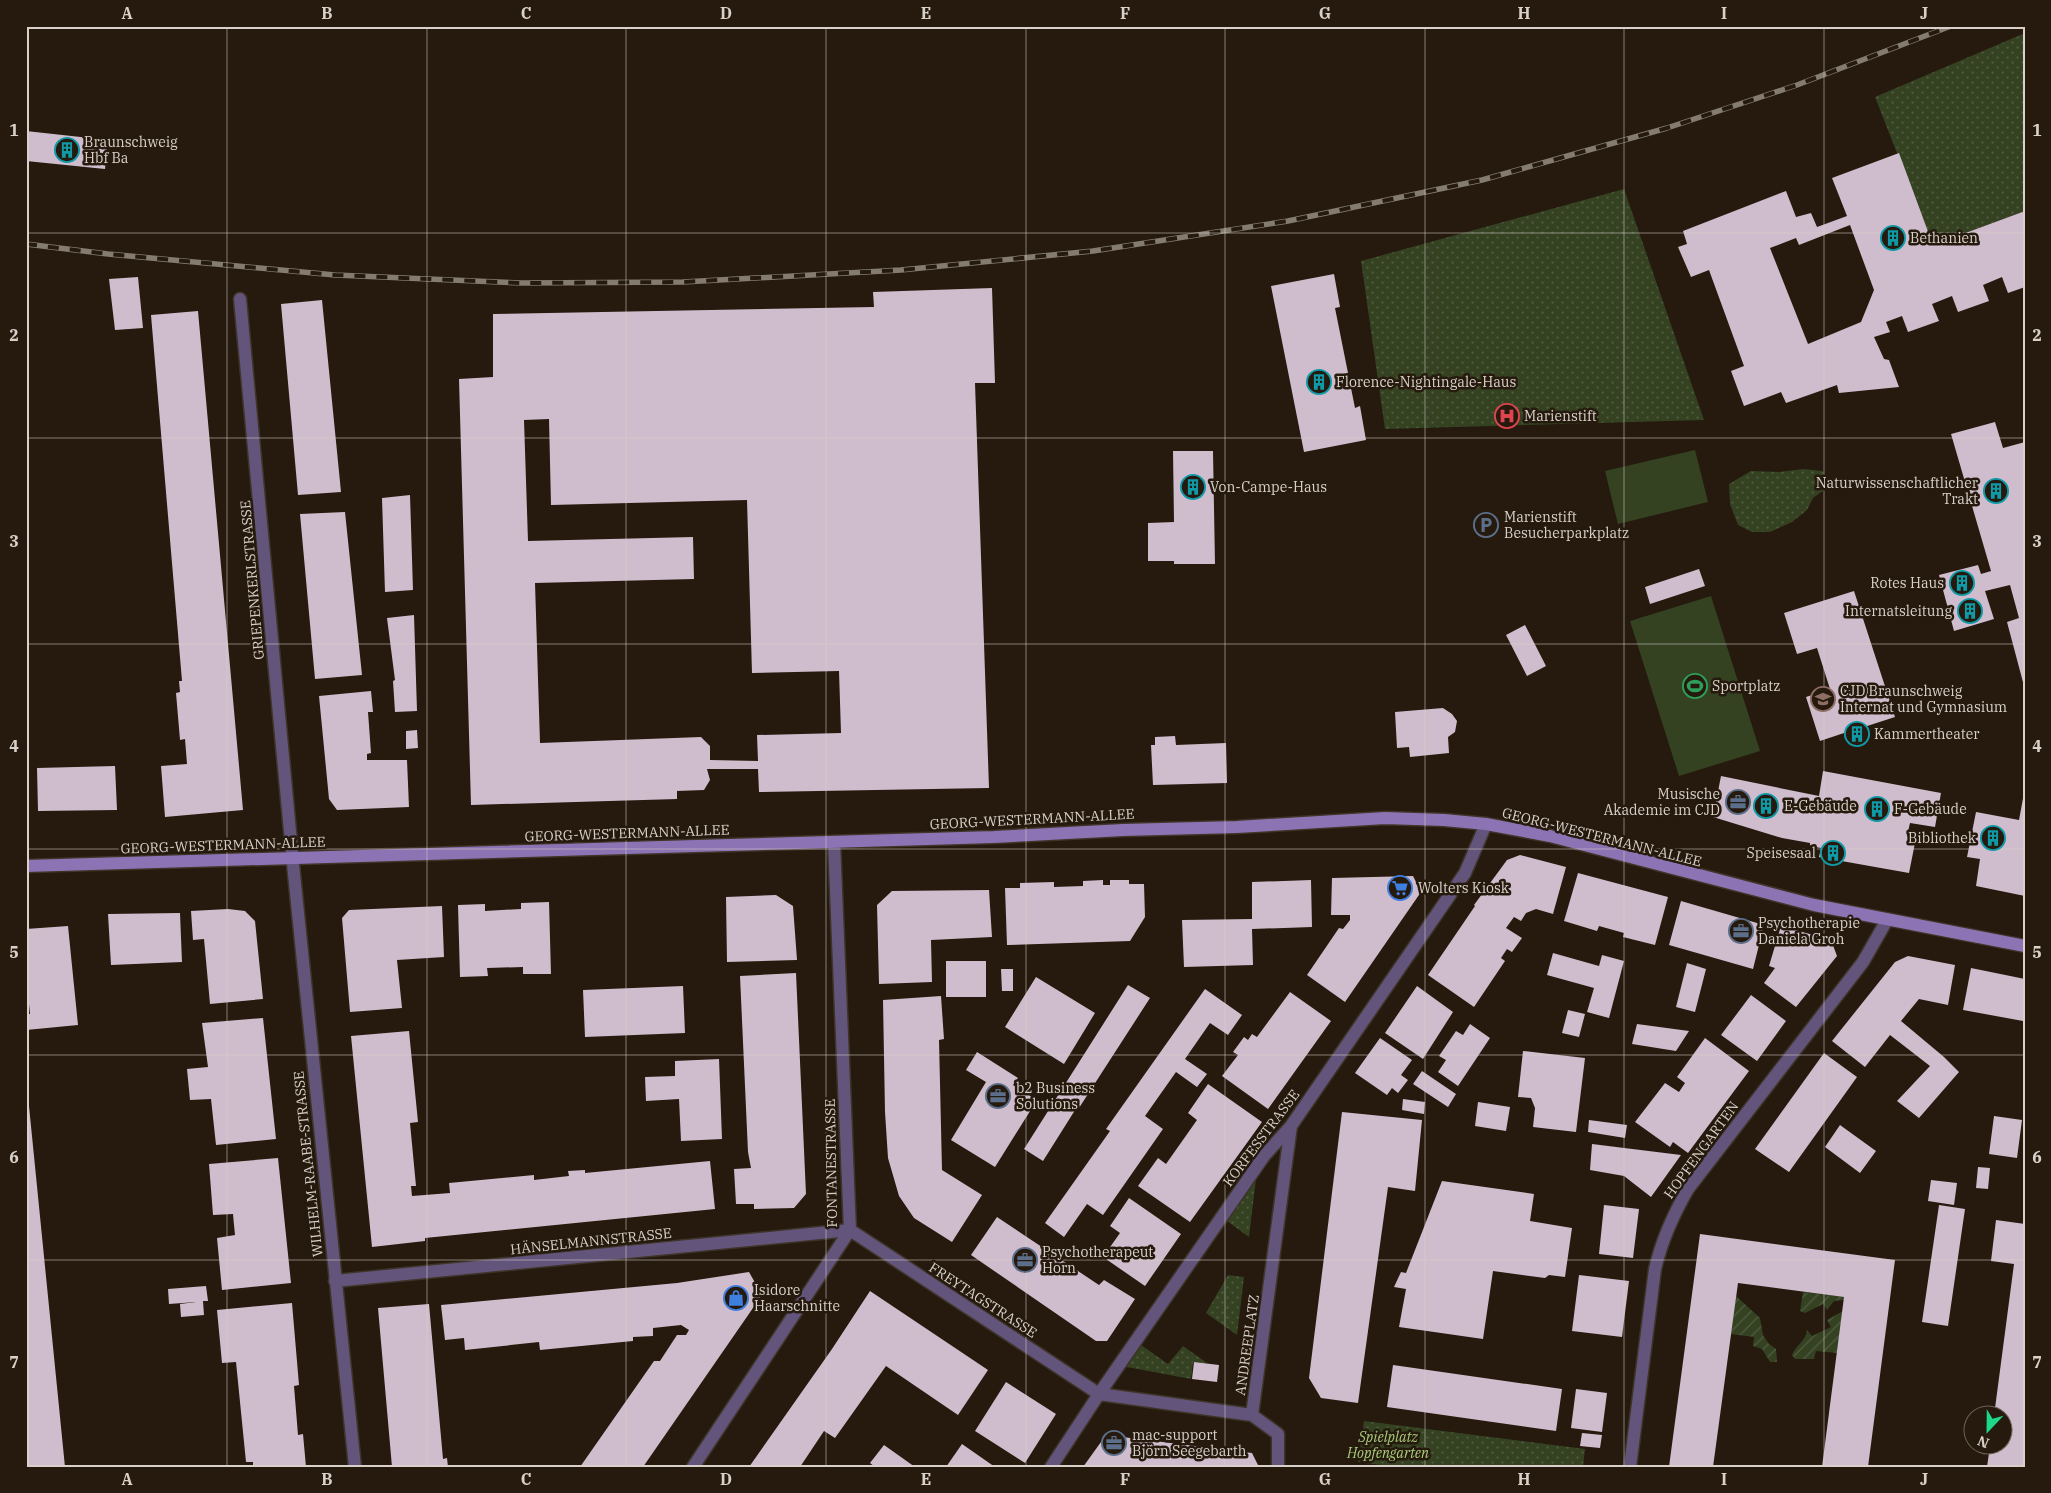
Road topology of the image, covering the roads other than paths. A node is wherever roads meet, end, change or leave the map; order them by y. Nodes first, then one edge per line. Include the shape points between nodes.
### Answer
1 (240, 299) dead end
2 (1486, 824) junction
3 (834, 842) junction
4 (293, 859) junction
5 (26, 866) edge
6 (1887, 920) junction
7 (2025, 946) edge
8 (1291, 1126) junction
9 (850, 1230) junction
10 (335, 1281) junction
11 (1099, 1394) junction
12 (1252, 1415) junction
13 (355, 1467) edge
14 (692, 1467) edge
15 (1051, 1467) edge
16 (1278, 1467) edge
17 (1630, 1467) edge

1 - 4 street, GRIEPENKERLSTRASSE
2 - 3 street, GEORG-WESTERMANN-ALLEE via 1385,818 1237,827
2 - 6 street, GEORG-WESTERMANN-ALLEE via 1550,836 1814,905
2 - 8 street, KORFESSTRASSE via 1465,873
3 - 4 street, GEORG-WESTERMANN-ALLEE
3 - 9 street, FONTANESTRASSE
4 - 5 street, GEORG-WESTERMANN-ALLEE
4 - 10 street, WILHELM-RAABE-STRASSE
6 - 7 street, GEORG-WESTERMANN-ALLEE
6 - 17 street, HOPFENGARTEN via 1863,962 1688,1189 1671,1217 1655,1269
8 - 11 street, KORFESSTRASSE via 1264,1156
8 - 12 street, ANDREEPLATZ
9 - 10 street, HÄNSELMANNSTRASSE
9 - 11 street, FREYTAGSTRASSE
9 - 14 street, FONTANESTRASSE
10 - 13 street, WILHELM-RAABE-STRASSE
11 - 12 street, ANDREEPLATZ
11 - 15 street, KORFESSTRASSE
12 - 16 street via 1278,1434

